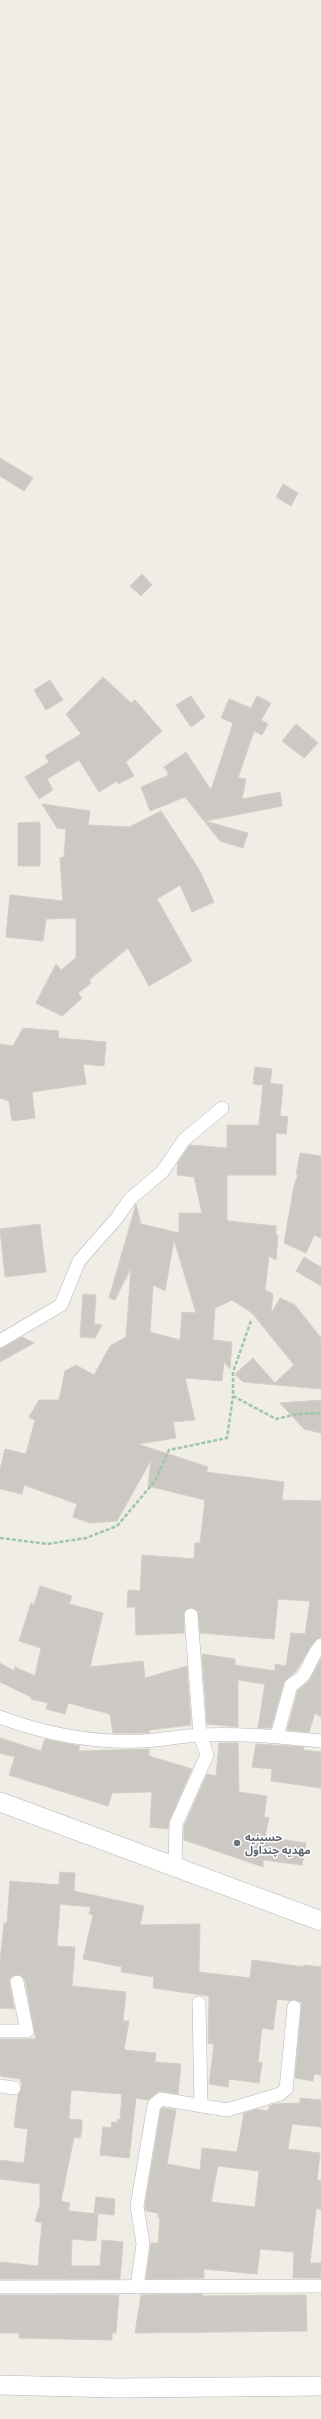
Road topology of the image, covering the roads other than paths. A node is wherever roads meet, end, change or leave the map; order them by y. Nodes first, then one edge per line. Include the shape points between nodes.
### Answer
1 (222, 1108) dead end
2 (0, 1341) edge
3 (191, 1616) dead end
4 (321, 1645) edge
5 (0, 1717) edge
6 (200, 1735) junction
7 (276, 1736) junction
8 (321, 1741) edge
9 (0, 1802) edge
10 (175, 1868) junction
11 (321, 1921) edge
12 (17, 1982) dead end
13 (199, 2003) dead end
14 (294, 2007) dead end
15 (0, 2031) edge
16 (0, 2086) edge
17 (14, 2088) dead end
18 (201, 2106) junction
19 (321, 2286) edge
20 (0, 2287) edge
21 (137, 2287) junction
22 (0, 2385) edge
23 (321, 2386) edge

1 - 2 street via 184,1140 162,1172 130,1199 79,1261 61,1306
3 - 6 street
4 - 7 street via 314,1653 304,1678 291,1686
5 - 6 street via 34,1730 111,1741 143,1741
6 - 7 street
6 - 10 street via 207,1755 176,1824
7 - 8 street
9 - 10 main road
10 - 11 main road
12 - 15 street via 27,2031
13 - 18 street
14 - 18 street via 286,2089 280,2094 227,2110
16 - 17 street
18 - 21 street via 161,2099 154,2105 137,2206 143,2244
19 - 21 street
20 - 21 street
22 - 23 main road via 115,2388

